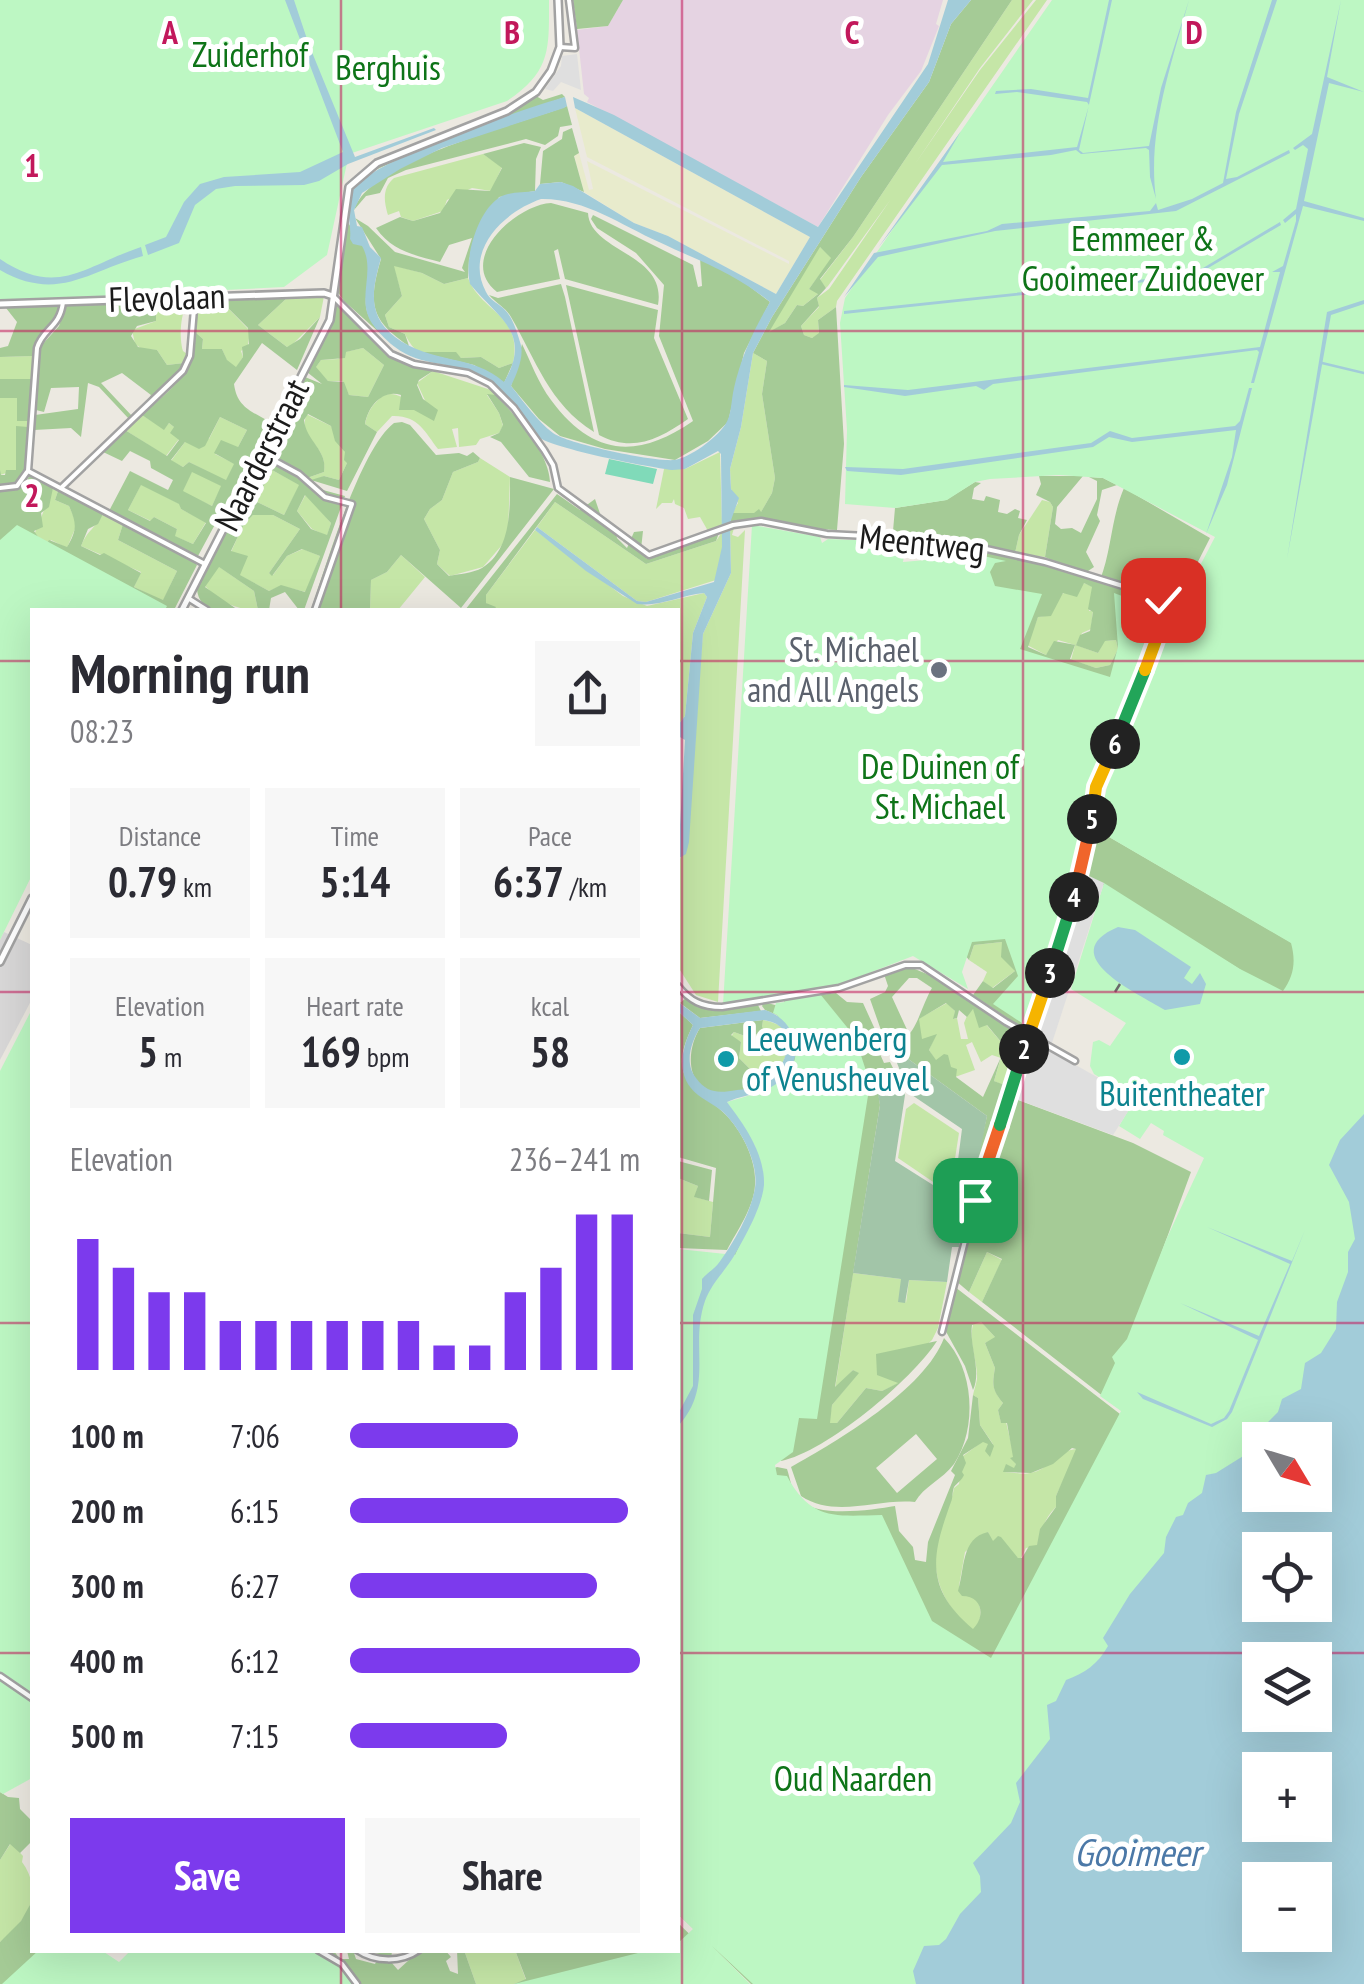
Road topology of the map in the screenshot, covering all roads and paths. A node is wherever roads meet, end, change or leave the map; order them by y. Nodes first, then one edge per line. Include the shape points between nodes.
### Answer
1 (558, 0) edge
2 (569, 0) edge
3 (560, 47) junction
4 (333, 296) junction
5 (195, 297) junction
6 (63, 302) junction
7 (0, 304) edge
8 (262, 453) junction
9 (28, 471) junction
10 (0, 488) edge
11 (60, 488) junction
12 (205, 564) junction
13 (188, 598) junction
14 (183, 608) edge
15 (204, 608) edge
16 (316, 608) edge
17 (30, 902) edge
18 (0, 962) edge
19 (680, 988) edge
20 (1027, 1033) junction
21 (1075, 1062) dead end
22 (942, 1332) dead end
23 (0, 1676) edge
24 (30, 1697) edge
25 (324, 1953) edge
26 (362, 1953) edge
27 (413, 1953) edge
28 (356, 1984) edge

1 - 3 street
2 - 3 street via 574,48
3 - 4 street, Naarderstraat via 546,79 514,107 377,163 353,180
4 - 5 street, Flevolaan
4 - 8 street, Naarderstraat via 322,338
4 - 20 street, Meentweg via 391,354 490,384 554,465 558,488 644,553 657,555 732,525 761,521 827,534 946,540 1045,562 1163,600 1167,606 1136,698 1096,787 1079,881
5 - 6 street, Flevolaan
5 - 11 street via 183,372
6 - 7 street, Flevolaan
6 - 9 street via 58,323 37,348
8 - 12 street, Naarderstraat
8 - 16 street via 325,497 352,504
9 - 10 street via 18,486
9 - 11 street
11 - 12 street
12 - 13 street, Naarderstraat
13 - 14 street, Naarderstraat
13 - 15 street
17 - 18 street
19 - 20 street via 702,1005 722,1007 840,988 921,965
20 - 21 street
20 - 22 street
23 - 24 street
25 - 28 street
26 - 27 street via 398,1960

